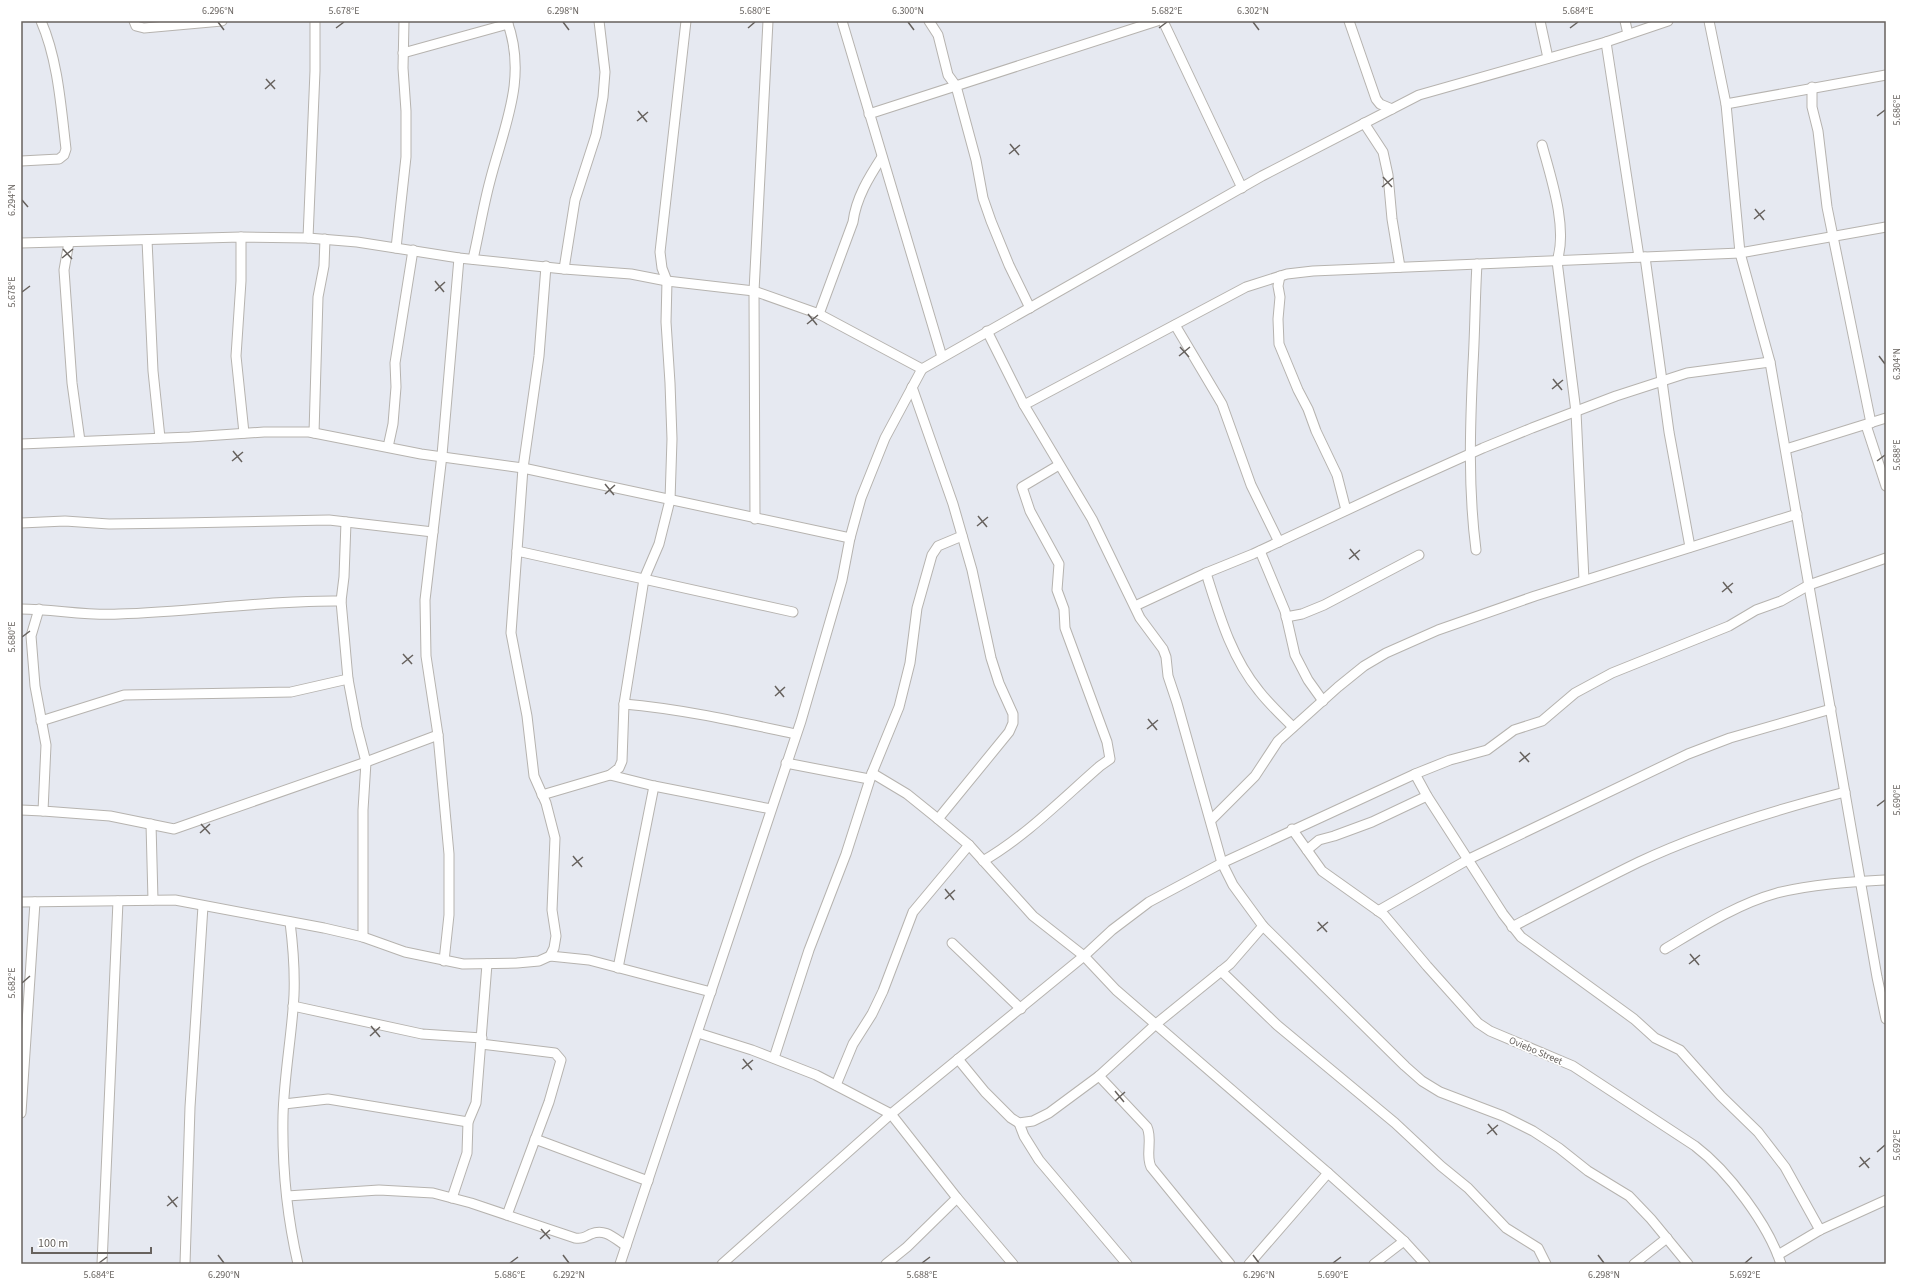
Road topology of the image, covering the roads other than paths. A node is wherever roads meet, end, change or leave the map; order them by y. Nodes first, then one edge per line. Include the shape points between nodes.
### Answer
1 (41, 21) edge
2 (134, 21) edge
3 (222, 21) edge
4 (315, 21) edge
5 (404, 21) edge
6 (599, 21) edge
7 (686, 21) edge
8 (768, 21) edge
9 (842, 21) edge
10 (929, 21) edge
11 (1157, 21) edge
12 (1349, 21) edge
13 (1540, 21) edge
14 (1624, 21) edge
15 (1668, 21) edge
16 (1709, 21) edge
17 (507, 22) edge
18 (1628, 34) junction
19 (1606, 42) junction
20 (403, 52) junction
21 (1548, 58) junction
22 (1886, 75) edge
23 (956, 86) junction
24 (1812, 87) junction
25 (1726, 104) junction
26 (1392, 109) junction
27 (869, 114) junction
28 (1364, 123) junction
29 (1542, 145) dead end
30 (882, 157) junction
31 (21, 161) edge
32 (1242, 188) junction
33 (1886, 227) edge
34 (1834, 236) junction
35 (241, 237) junction
36 (308, 238) junction
37 (147, 240) junction
38 (325, 240) junction
39 (69, 242) junction
40 (21, 243) edge
41 (396, 248) junction
42 (413, 250) junction
43 (1740, 253) junction
44 (1642, 257) junction
45 (459, 258) junction
46 (473, 259) junction
47 (1557, 261) junction
48 (1477, 264) junction
49 (546, 266) junction
50 (1400, 267) junction
51 (564, 269) junction
52 (1280, 276) junction
53 (667, 281) junction
54 (754, 291) junction
55 (1030, 308) junction
56 (819, 314) junction
57 (1175, 325) junction
58 (987, 331) junction
59 (942, 357) junction
60 (1770, 362) junction
61 (922, 368) junction
62 (1662, 381) junction
63 (912, 387) junction
64 (1024, 405) junction
65 (1576, 412) junction
66 (1886, 418) edge
67 (1869, 424) junction
68 (244, 433) junction
69 (314, 433) junction
70 (160, 438) junction
71 (80, 441) junction
72 (21, 444) edge
73 (388, 447) junction
74 (1786, 449) junction
75 (1470, 453) junction
76 (442, 455) junction
77 (1059, 465) junction
78 (522, 468) junction
79 (1886, 486) edge
80 (670, 500) junction
81 (1346, 510) junction
82 (1797, 514) junction
83 (755, 519) junction
84 (21, 522) edge
85 (346, 522) junction
86 (433, 532) junction
87 (962, 536) junction
88 (850, 538) junction
89 (1279, 542) junction
90 (1690, 547) junction
91 (1476, 550) dead end
92 (517, 551) junction
93 (1260, 551) junction
94 (1418, 555) dead end
95 (1886, 558) edge
96 (1206, 573) junction
97 (644, 578) junction
98 (1584, 580) junction
99 (1809, 585) junction
100 (341, 601) junction
101 (1135, 606) junction
102 (21, 609) edge
103 (39, 609) junction
104 (793, 612) dead end
105 (1286, 617) junction
106 (348, 679) junction
107 (1323, 701) junction
108 (624, 704) junction
109 (1831, 709) junction
110 (41, 721) junction
111 (1292, 727) junction
112 (796, 734) junction
113 (438, 735) junction
114 (366, 762) junction
115 (786, 763) junction
116 (1415, 774) junction
117 (610, 775) junction
118 (871, 776) junction
119 (654, 786) junction
120 (1845, 792) junction
121 (542, 795) junction
122 (1427, 796) junction
123 (771, 808) junction
124 (21, 810) edge
125 (43, 811) junction
126 (938, 819) junction
127 (1211, 820) junction
128 (151, 824) junction
129 (1292, 829) junction
130 (969, 845) junction
131 (1307, 850) junction
132 (1469, 859) junction
133 (983, 861) junction
134 (1222, 863) junction
135 (1886, 880) edge
136 (1860, 881) junction
137 (153, 900) junction
138 (118, 901) junction
139 (21, 902) edge
140 (35, 902) junction
141 (203, 906) junction
142 (1378, 911) junction
143 (290, 922) junction
144 (1263, 926) junction
145 (1512, 927) junction
146 (363, 937) junction
147 (952, 943) dead end
148 (1665, 949) dead end
149 (550, 956) junction
150 (1084, 956) junction
151 (444, 961) junction
152 (487, 964) junction
153 (618, 968) junction
154 (1221, 971) junction
155 (1882, 977) edge
156 (711, 992) junction
157 (292, 1006) junction
158 (1021, 1009) junction
159 (1886, 1019) edge
160 (1156, 1024) junction
161 (698, 1033) junction
162 (481, 1041) junction
163 (774, 1058) junction
164 (958, 1059) junction
165 (1099, 1076) junction
166 (836, 1085) junction
167 (284, 1104) junction
168 (21, 1113) edge
169 (891, 1114) junction
170 (468, 1122) junction
171 (1020, 1123) junction
172 (535, 1139) junction
173 (1328, 1173) junction
174 (648, 1181) junction
175 (287, 1196) junction
176 (452, 1198) junction
177 (957, 1198) junction
178 (1886, 1200) edge
179 (507, 1215) junction
180 (1820, 1230) junction
181 (1667, 1238) junction
182 (1404, 1241) junction
183 (626, 1246) junction
184 (1780, 1260) edge
185 (1011, 1263) edge
186 (102, 1264) edge
187 (185, 1264) edge
188 (298, 1264) edge
189 (620, 1264) edge
190 (722, 1264) edge
191 (886, 1264) edge
192 (1127, 1264) edge
193 (1230, 1264) edge
194 (1249, 1264) edge
195 (1374, 1264) edge
196 (1426, 1264) edge
197 (1546, 1264) edge
198 (1634, 1264) edge
199 (1688, 1264) edge

1 - 31 street via 50,45 66,149 59,159
2 - 3 street via 136,26 144,28
4 - 36 street via 316,71
5 - 20 street
6 - 51 street via 605,72 603,97 596,135 575,200
7 - 53 street via 660,252
8 - 54 street
9 - 27 street
10 - 23 street via 938,35 948,75
11 - 23 street
11 - 32 street
12 - 26 street via 1376,99 1380,104
13 - 21 street
14 - 18 street
15 - 18 street
16 - 25 street
17 - 20 street
17 - 46 street via 515,50 517,72
18 - 19 street
19 - 21 street
19 - 44 street
20 - 41 street via 406,157
21 - 26 street via 1419,95
22 - 24 street
23 - 27 street
23 - 55 street via 990,221
24 - 25 street
24 - 34 street via 1812,107 1818,131 1827,207
25 - 43 street
26 - 28 street
27 - 30 street
28 - 32 street
28 - 50 street via 1383,152
29 - 47 street via 1560,224 1561,250
30 - 56 street via 855,209 853,222
30 - 59 street
32 - 55 street
33 - 34 street
34 - 43 street
34 - 67 street
35 - 36 street
35 - 37 street
35 - 68 street via 236,356
36 - 38 street
37 - 39 street
37 - 70 street via 153,371
38 - 41 street
38 - 69 street via 324,266 318,297
39 - 40 street
39 - 71 street via 64,270 65,292 72,383
41 - 42 street
42 - 45 street
42 - 73 street via 396,364 396,387
43 - 44 street
43 - 60 street
44 - 47 street
44 - 62 street
45 - 46 street
45 - 76 street
46 - 49 street
47 - 48 street
47 - 65 street
48 - 50 street
48 - 75 street
49 - 51 street
49 - 78 street via 539,356
50 - 52 street via 1313,271
51 - 53 street via 631,274
52 - 57 street via 1246,287
52 - 81 street via 1279,344 1337,475
53 - 54 street
53 - 80 street via 666,322 672,439
54 - 56 street
54 - 83 street
55 - 58 street
56 - 61 street
57 - 64 street
57 - 89 street via 1222,404 1251,485
58 - 59 street
58 - 64 street
59 - 61 street
60 - 62 street via 1687,373
60 - 74 street
61 - 63 street
62 - 65 street
62 - 90 street
63 - 87 street
63 - 88 street via 882,446 861,498
64 - 77 street
65 - 75 street
65 - 98 street
66 - 67 street
67 - 74 street
67 - 79 street
68 - 69 street
68 - 70 street
69 - 73 street
70 - 71 street
71 - 72 street
73 - 76 street via 421,454
74 - 82 street
75 - 81 street
75 - 91 street via 1471,514
76 - 78 street
76 - 86 street
77 - 101 street via 1092,519
77 - 133 street via 1022,487 1030,511 1058,564 1057,590 1064,609 1065,628 1107,742 1110,759 1003,850
78 - 80 street
78 - 92 street
80 - 83 street
80 - 97 street via 658,544
81 - 89 street
82 - 90 street
82 - 99 street
83 - 88 street
84 - 85 street
85 - 86 street
85 - 100 street
86 - 113 street via 425,600 426,656
87 - 118 street via 938,546 932,555 917,608 910,663 899,707
87 - 126 street via 991,658 1013,714 1013,723 1009,732
88 - 112 street via 842,580 802,721
89 - 93 street
90 - 98 street
92 - 97 street
92 - 121 street via 511,633 527,716 534,776
93 - 96 street
93 - 105 street
94 - 105 street via 1324,605
95 - 99 street
96 - 101 street
96 - 111 street via 1228,640 1240,662 1258,690
97 - 104 street
97 - 108 street
98 - 107 street via 1438,630 1386,653 1364,666
99 - 109 street
99 - 116 street via 1729,626 1612,673 1575,693 1542,721 1514,730 1487,750 1450,760
100 - 103 street via 260,603 117,615
100 - 106 street
101 - 127 street via 1166,657 1168,676
102 - 103 street
103 - 110 street via 32,636 35,686
105 - 107 street via 1295,655
106 - 110 street via 291,692 124,695
106 - 114 street
107 - 111 street
108 - 112 street via 701,715
108 - 117 street via 622,761 619,768
109 - 120 street
109 - 132 street via 1730,738 1688,754
110 - 125 street via 46,746
111 - 127 street via 1278,741 1254,776
112 - 115 street
113 - 114 street
113 - 151 street via 449,854 450,915
114 - 128 street via 174,829
114 - 146 street via 363,810
115 - 118 street
115 - 123 street
116 - 122 street
116 - 129 street
117 - 119 street
117 - 121 street
118 - 126 street via 907,794
118 - 163 street via 846,854 809,950
119 - 123 street
119 - 153 street
120 - 136 street
120 - 145 street via 1776,809 1703,835 1640,862
121 - 149 street via 555,838 552,910 556,936
122 - 131 street via 1366,824 1319,840
122 - 132 street
123 - 156 street
124 - 125 street
125 - 128 street via 110,816
126 - 130 street
127 - 134 street
128 - 137 street
129 - 131 street, Oviebo Street
129 - 134 street
130 - 133 street
130 - 166 street via 913,912 883,991 854,1044
131 - 142 street, Oviebo Street via 1322,872
132 - 142 street
132 - 145 street
133 - 150 street via 1033,916
134 - 144 street via 1233,885
134 - 150 street via 1149,902 1112,930
135 - 136 street
136 - 148 street via 1778,893 1759,899 1709,923
136 - 155 street
137 - 138 street
137 - 141 street via 175,900
138 - 140 street
138 - 186 street
139 - 140 street
140 - 168 street
141 - 143 street
141 - 187 street via 190,1107
142 - 184 street, Oviebo Street via 1395,927 1478,1023 1490,1031 1573,1066 1703,1153 1742,1196 1775,1245
143 - 146 street
143 - 157 street via 294,954
144 - 154 street via 1238,956
144 - 181 street via 1386,1049 1422,1081 1440,1092 1503,1116 1533,1131 1588,1171 1629,1196
145 - 180 street via 1521,937 1634,1019 1655,1038 1680,1050 1758,1132 1785,1167
146 - 151 street via 406,952
147 - 158 street
149 - 152 street via 539,961
149 - 153 street via 589,960
150 - 158 street
150 - 160 street via 1116,990
151 - 152 street
152 - 162 street
153 - 156 street
154 - 160 street
154 - 197 street via 1277,1025 1395,1123 1468,1188 1506,1228 1538,1248
155 - 159 street
156 - 161 street
157 - 162 street via 422,1034
157 - 167 street
158 - 164 street
160 - 165 street
160 - 173 street
161 - 163 street
161 - 174 street
162 - 170 street via 476,1103
162 - 172 street via 555,1053 559,1056 561,1060
163 - 166 street via 816,1074
164 - 169 street
164 - 171 street via 985,1092 1011,1118
165 - 171 street via 1048,1113 1033,1121
165 - 193 street via 1147,1128 1150,1138 1148,1161 1151,1167
166 - 169 street
167 - 170 street via 328,1099
167 - 175 street via 284,1175
169 - 177 street
169 - 190 street
170 - 176 street via 467,1153
171 - 192 street via 1024,1136 1039,1160
172 - 174 street
172 - 179 street
173 - 182 street
173 - 194 street
174 - 183 street
175 - 176 street via 379,1190 433,1192
175 - 188 street
176 - 179 street
177 - 185 street
177 - 191 street
178 - 180 street
179 - 183 street via 575,1238 581,1239 597,1232 608,1233
180 - 184 street
181 - 198 street
181 - 199 street
182 - 195 street
182 - 196 street
183 - 189 street

